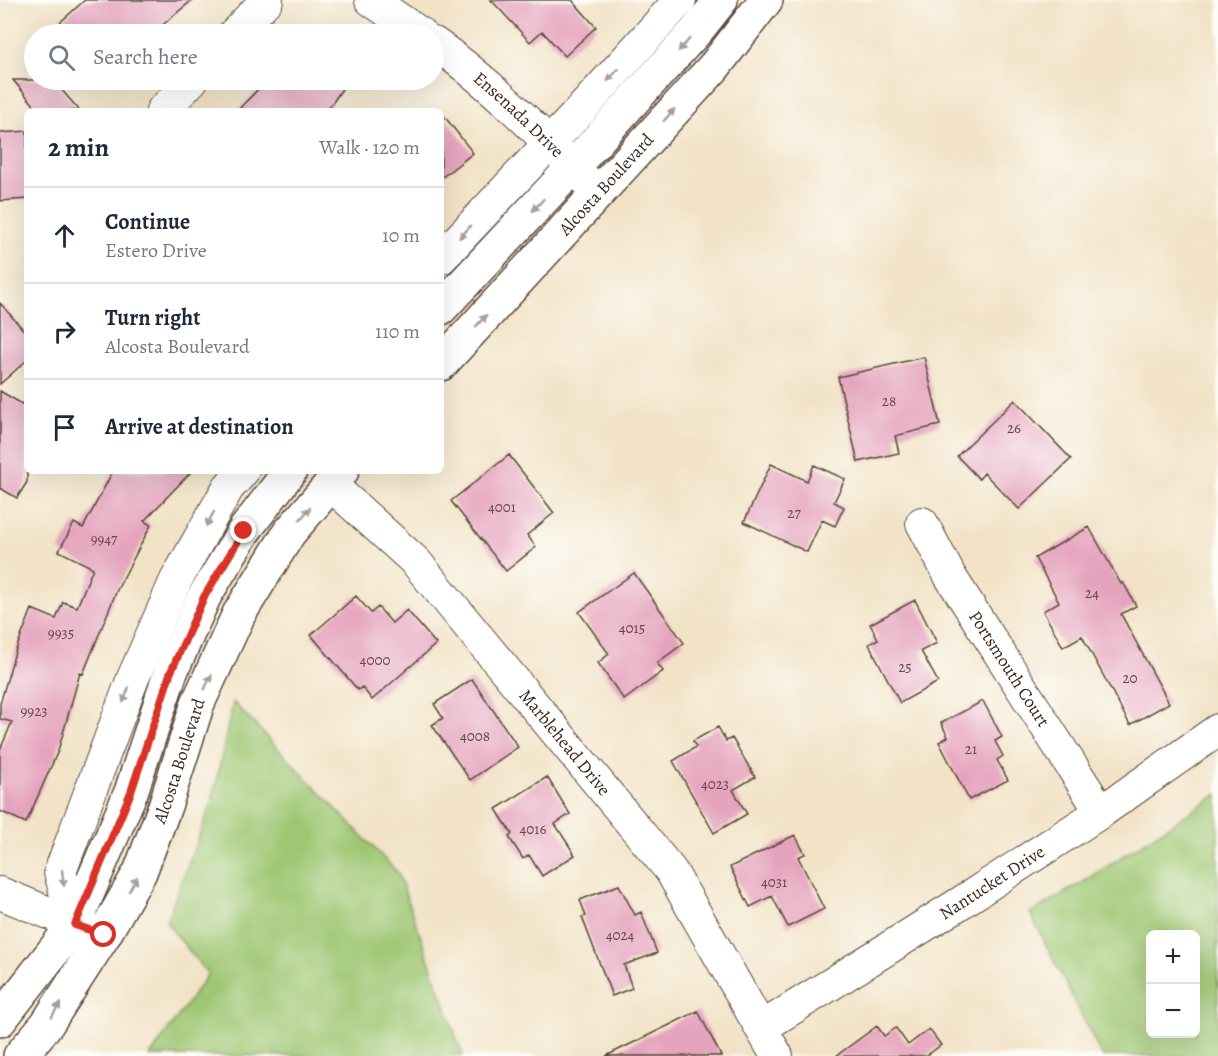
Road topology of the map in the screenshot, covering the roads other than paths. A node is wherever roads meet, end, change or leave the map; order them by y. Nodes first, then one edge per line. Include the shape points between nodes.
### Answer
1 (267, 0) edge
2 (371, 0) edge
3 (680, 0) edge
4 (721, 0) edge
5 (766, 0) edge
6 (244, 24) edge
7 (406, 24) edge
8 (444, 50) edge
9 (182, 90) edge
10 (165, 108) edge
11 (550, 143) junction
12 (573, 167) junction
13 (598, 194) junction
14 (444, 255) edge
15 (444, 305) edge
16 (444, 361) edge
17 (240, 474) edge
18 (288, 474) edge
19 (328, 476) edge
20 (922, 523) dead end
21 (1218, 730) edge
22 (1101, 812) junction
23 (0, 893) edge
24 (89, 930) junction
25 (0, 1020) edge
26 (761, 1028) junction
27 (20, 1056) edge
28 (777, 1056) edge

1 - 6 street
2 - 7 street
3 -> 11 street
4 -> 12 main road, Alcosta Boulevard
13 -> 5 main road, Alcosta Boulevard via 714,67
8 - 11 street, Ensenada Drive
9 - 10 street
11 - 12 street, Ensenada Drive
11 -> 14 street
12 - 13 street, Ensenada Drive
12 -> 15 main road, Alcosta Boulevard
16 -> 13 main road, Alcosta Boulevard
17 -> 24 street via 228,488 176,580 133,678 60,872
18 - 24 main road, Alcosta Boulevard via 244,531 204,597 170,674
24 -> 19 main road, Alcosta Boulevard via 140,872 198,703 239,614
19 - 26 street, Marblehead Drive via 416,562 671,872
20 - 22 street, Portsmouth Court via 950,576
21 - 22 street, Nantucket Drive
22 - 26 street, Nantucket Drive
23 - 24 street
24 - 25 main road, Alcosta Boulevard
27 -> 24 main road, Alcosta Boulevard via 47,1024
26 - 28 street, Marblehead Drive

